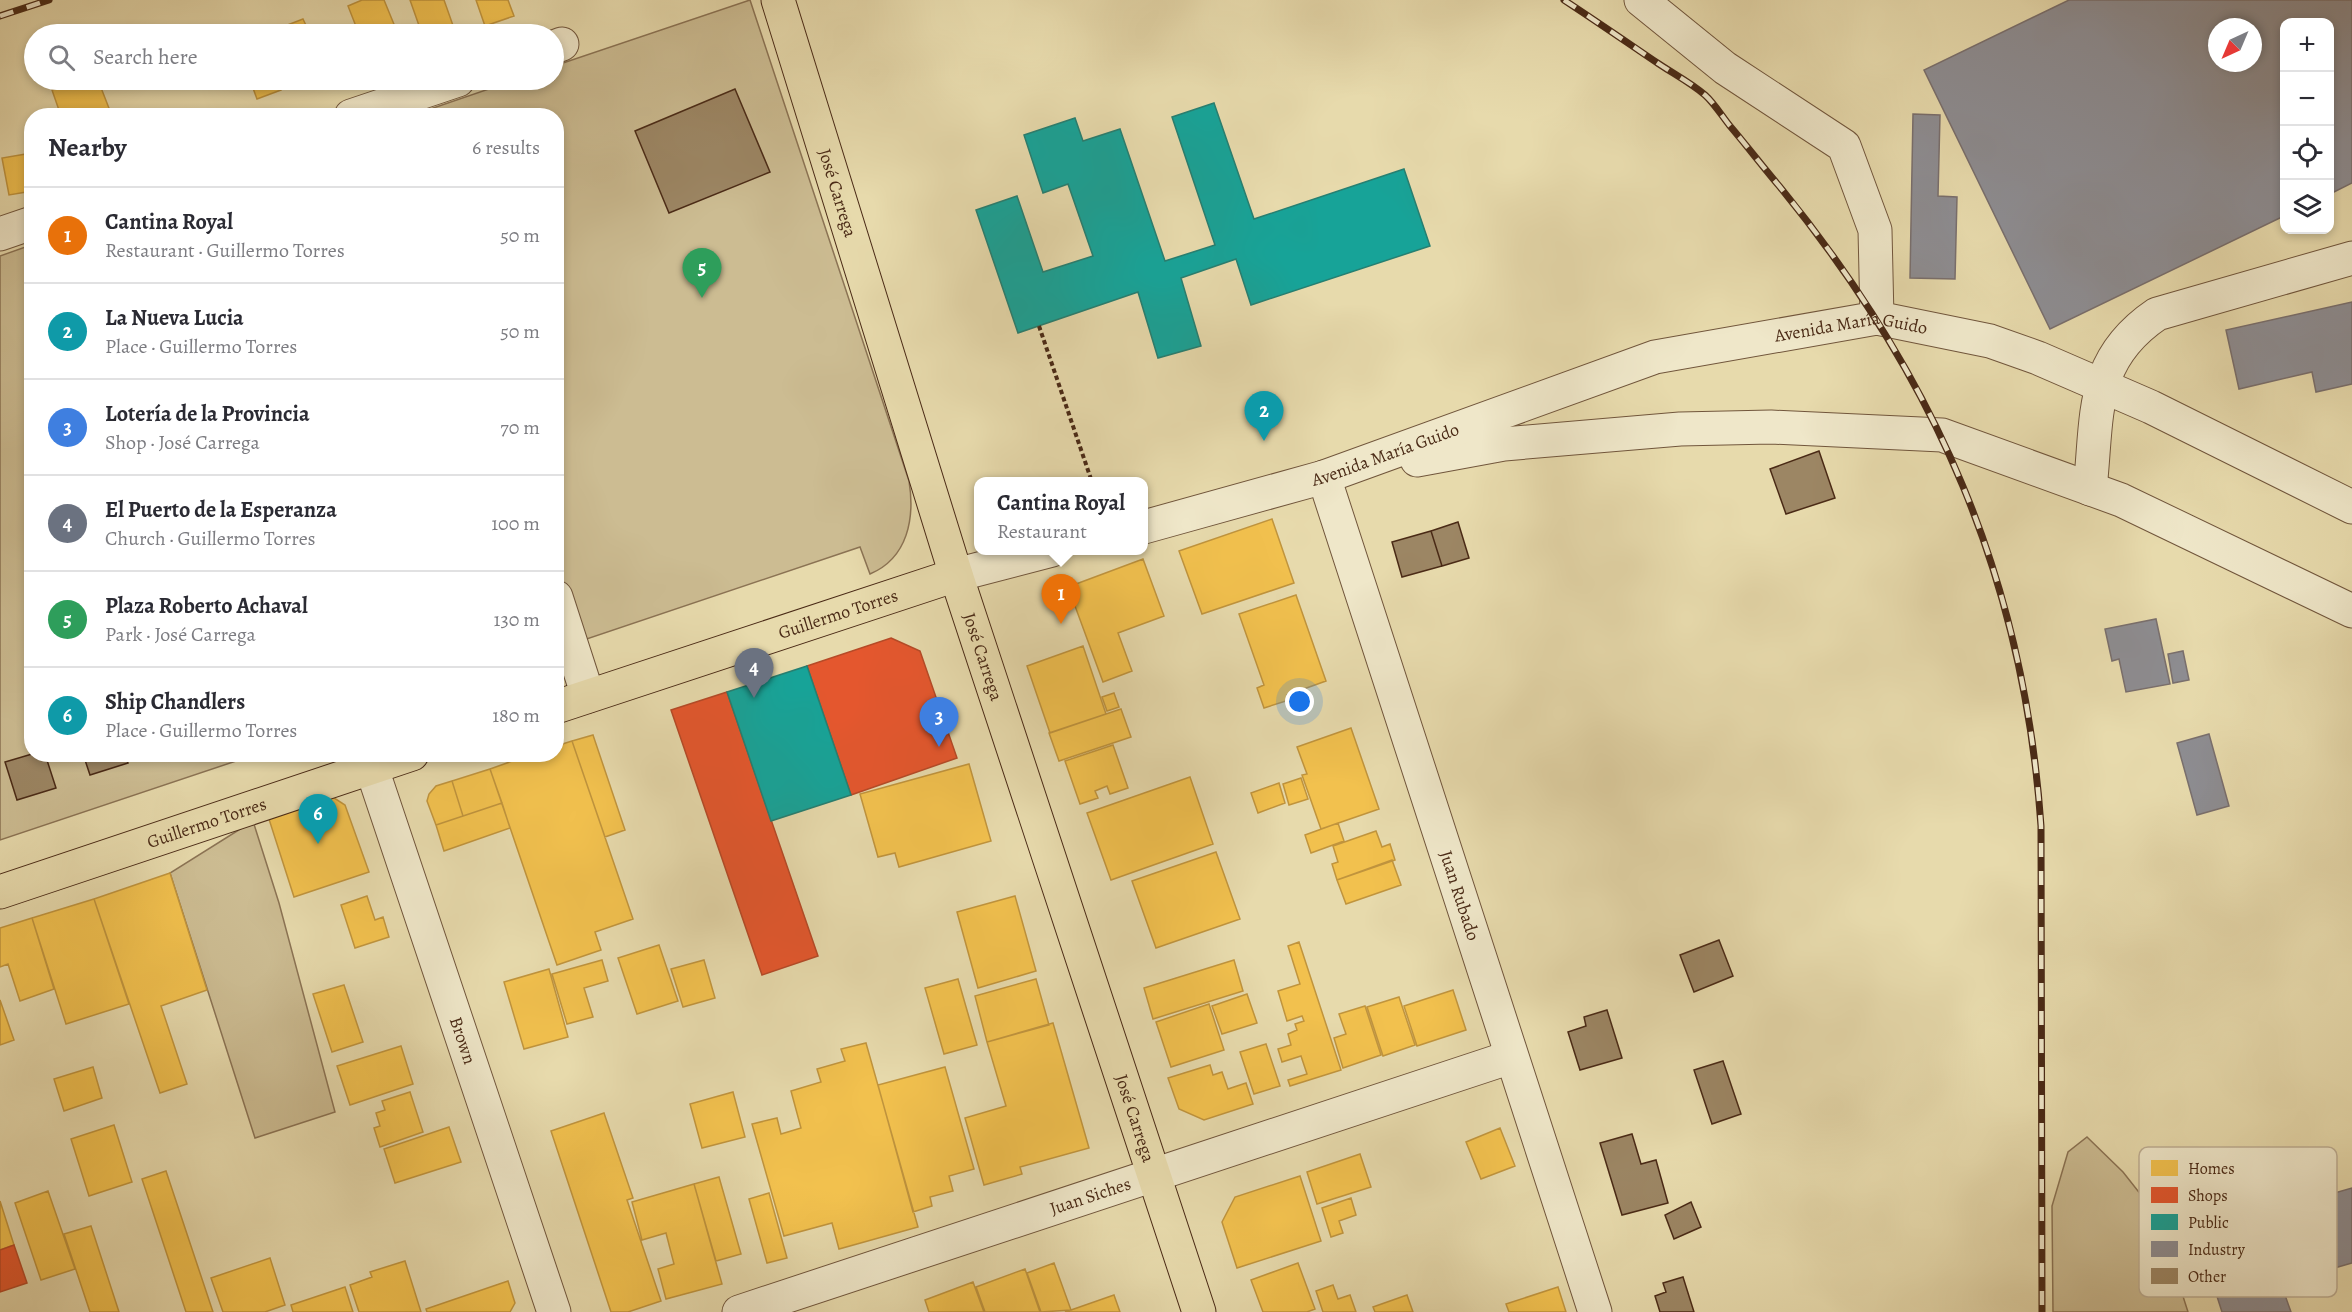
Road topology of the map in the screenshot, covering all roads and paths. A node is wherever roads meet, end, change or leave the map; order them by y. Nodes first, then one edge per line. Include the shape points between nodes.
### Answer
1 (778, 0) edge
2 (1641, 0) edge
3 (428, 90) edge
4 (375, 108) edge
5 (24, 226) edge
6 (0, 234) edge
7 (2352, 258) edge
8 (1877, 318) junction
9 (1039, 326) dead end
10 (2101, 385) junction
11 (1090, 477) edge
12 (1324, 477) junction
13 (2090, 489) junction
14 (2352, 507) edge
15 (1148, 526) edge
16 (1033, 555) edge
17 (956, 575) junction
18 (2352, 611) edge
19 (564, 622) edge
20 (588, 696) junction
21 (564, 704) edge
22 (366, 762) edge
23 (369, 762) edge
24 (0, 892) edge
25 (1510, 1057) junction
26 (1154, 1176) junction
27 (554, 1312) edge
28 (739, 1312) edge
29 (1199, 1312) edge
30 (1595, 1312) edge

1 - 17 main road, José Carrega
2 - 8 street via 1725,68 1844,146 1875,230
3 - 4 street
5 - 6 street
7 - 10 street via 2157,314 2134,330 2116,352
8 - 10 street, Avenida María Guido via 1990,341
8 - 12 street, Avenida María Guido via 1655,357
9 - 11 path
10 - 13 street
10 - 14 street, Avenida María Guido
12 - 13 street, Avenida María Guido via 1504,444 1680,429 1771,427 1942,435
12 - 15 street
12 - 25 street, Juan Rubado
13 - 18 street, Avenida María Guido via 2121,500
16 - 17 street, Guillermo Torres
17 - 20 main road, Guillermo Torres
17 - 26 main road, José Carrega
19 - 20 street
20 - 21 main road, Guillermo Torres
22 - 24 main road, Guillermo Torres
23 - 27 street, Brown
25 - 26 street, Juan Siches
25 - 30 street, Juan Rubado
26 - 28 street, Juan Siches
26 - 29 main road, José Carrega

